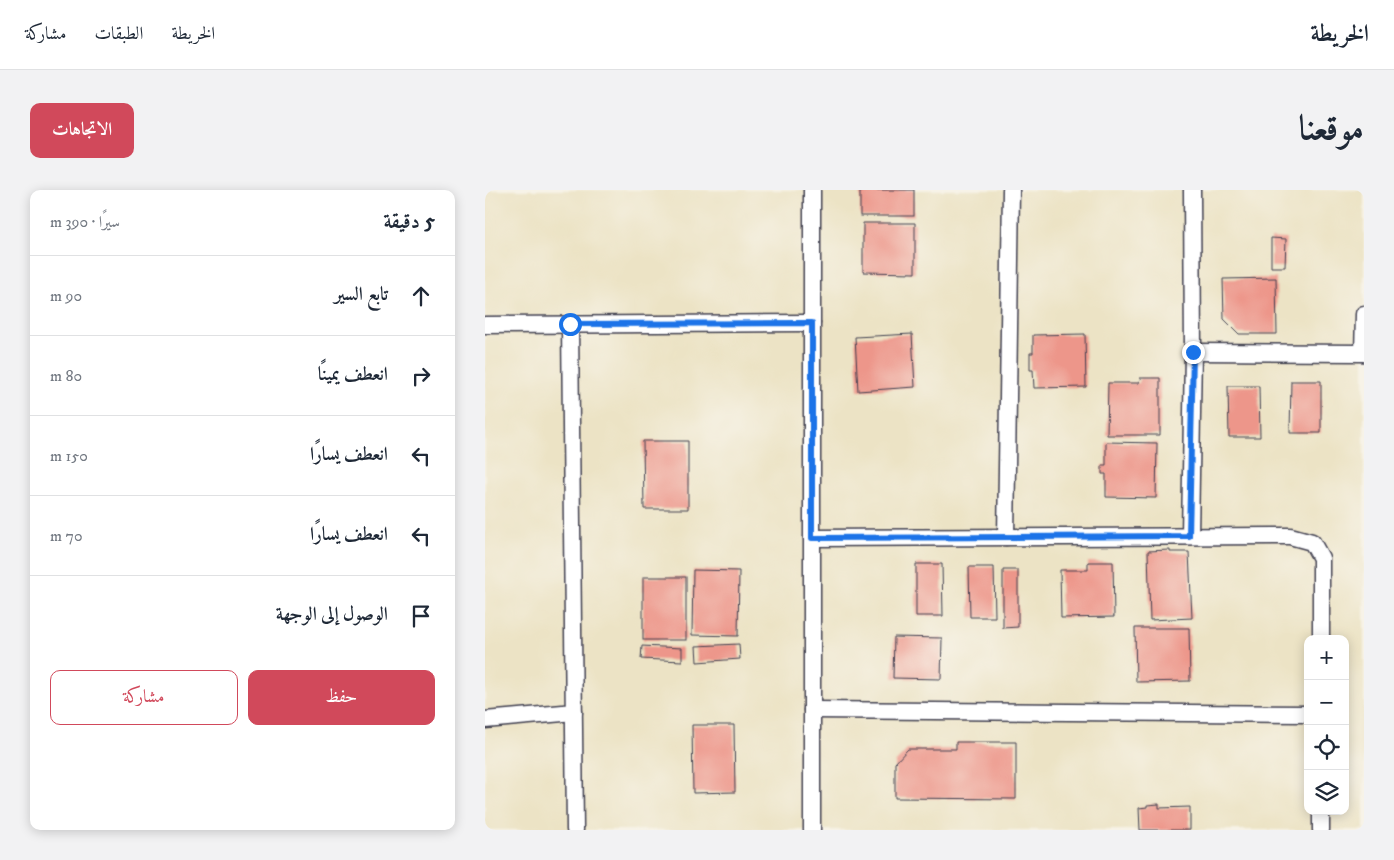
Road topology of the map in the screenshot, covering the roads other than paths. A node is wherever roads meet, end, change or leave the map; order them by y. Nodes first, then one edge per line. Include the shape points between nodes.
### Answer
1 (812, 190) edge
2 (1011, 190) edge
3 (1192, 190) edge
4 (1364, 314) edge
5 (812, 323) junction
6 (570, 324) junction
7 (485, 325) edge
8 (1193, 352) junction
9 (1364, 353) edge
10 (1189, 536) junction
11 (1006, 537) junction
12 (812, 538) junction
13 (1321, 635) edge
14 (812, 710) junction
15 (574, 712) junction
16 (1304, 714) edge
17 (485, 720) edge
18 (1321, 815) edge
19 (575, 830) edge
20 (812, 830) edge
21 (1321, 830) edge

1 - 5 street
2 - 11 street
3 - 8 street
4 - 9 street
5 - 6 street
5 - 12 street
6 - 7 street
6 - 15 street
8 - 9 street
8 - 10 street
10 - 11 street
10 - 13 street via 1290,536 1312,542 1321,558
11 - 12 street
12 - 14 street
14 - 16 street
14 - 20 street
15 - 17 street
15 - 19 street
18 - 21 street

